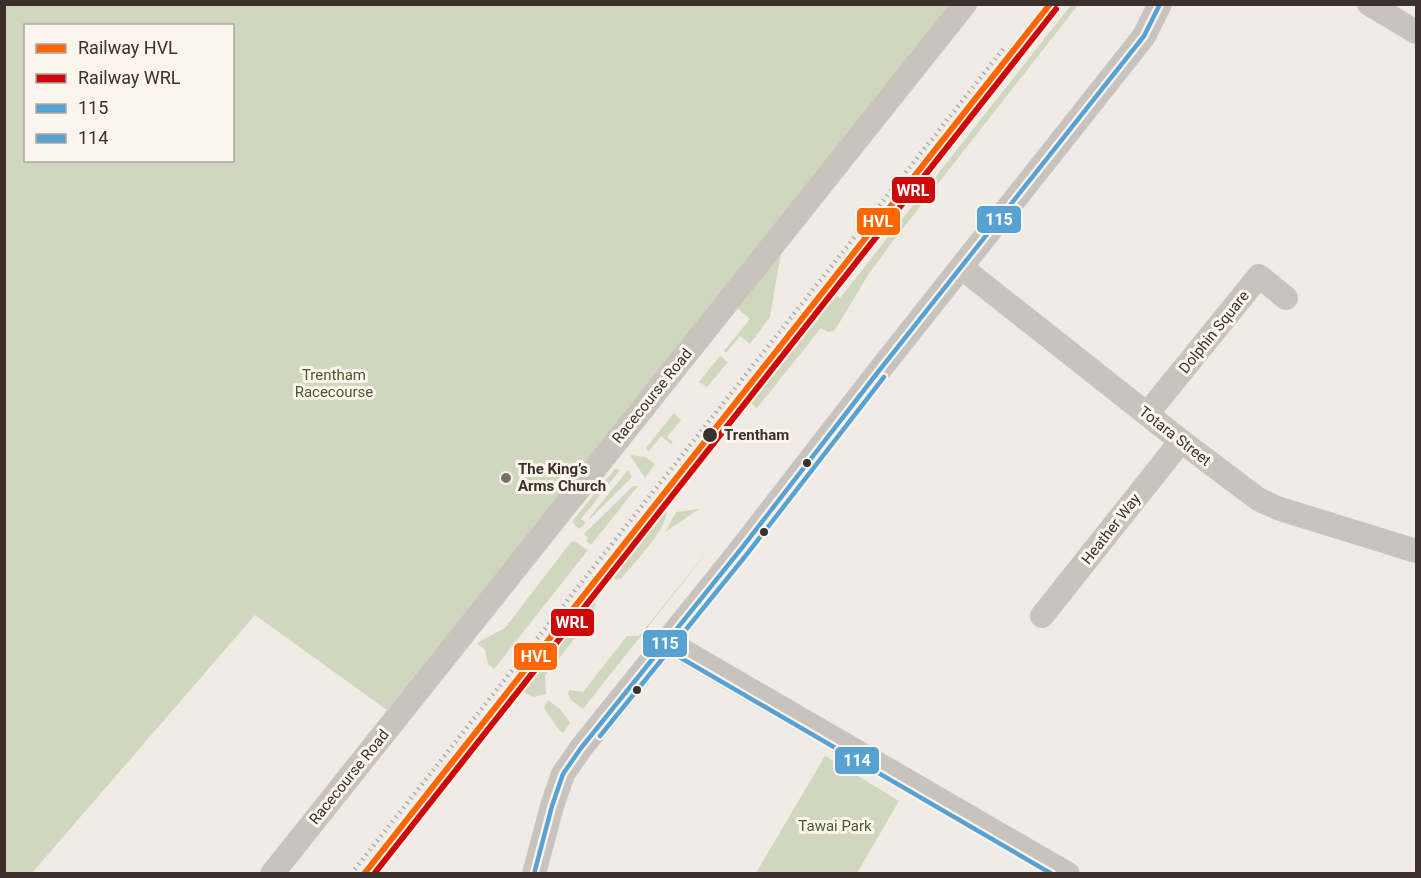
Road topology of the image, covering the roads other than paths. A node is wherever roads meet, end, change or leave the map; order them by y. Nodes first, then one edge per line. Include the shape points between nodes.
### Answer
1 (965, 4) edge
2 (1160, 4) edge
3 (1369, 4) edge
4 (1416, 32) edge
5 (962, 268) junction
6 (1286, 298) dead end
7 (1147, 414) junction
8 (1181, 441) junction
9 (1416, 551) edge
10 (1042, 616) dead end
11 (666, 641) junction
12 (272, 873) edge
13 (534, 873) edge
14 (1068, 873) edge

1 - 12 street, Racecourse Road
2 - 5 street via 1132,51
3 - 4 street
5 - 7 street, Totara Street
5 - 11 street
6 - 7 street, Dolphin Square via 1259,276
7 - 8 street, Totara Street
8 - 9 street, Totara Street via 1258,499 1277,508
8 - 10 street, Heather Way
11 - 13 street via 563,774
11 - 14 street

